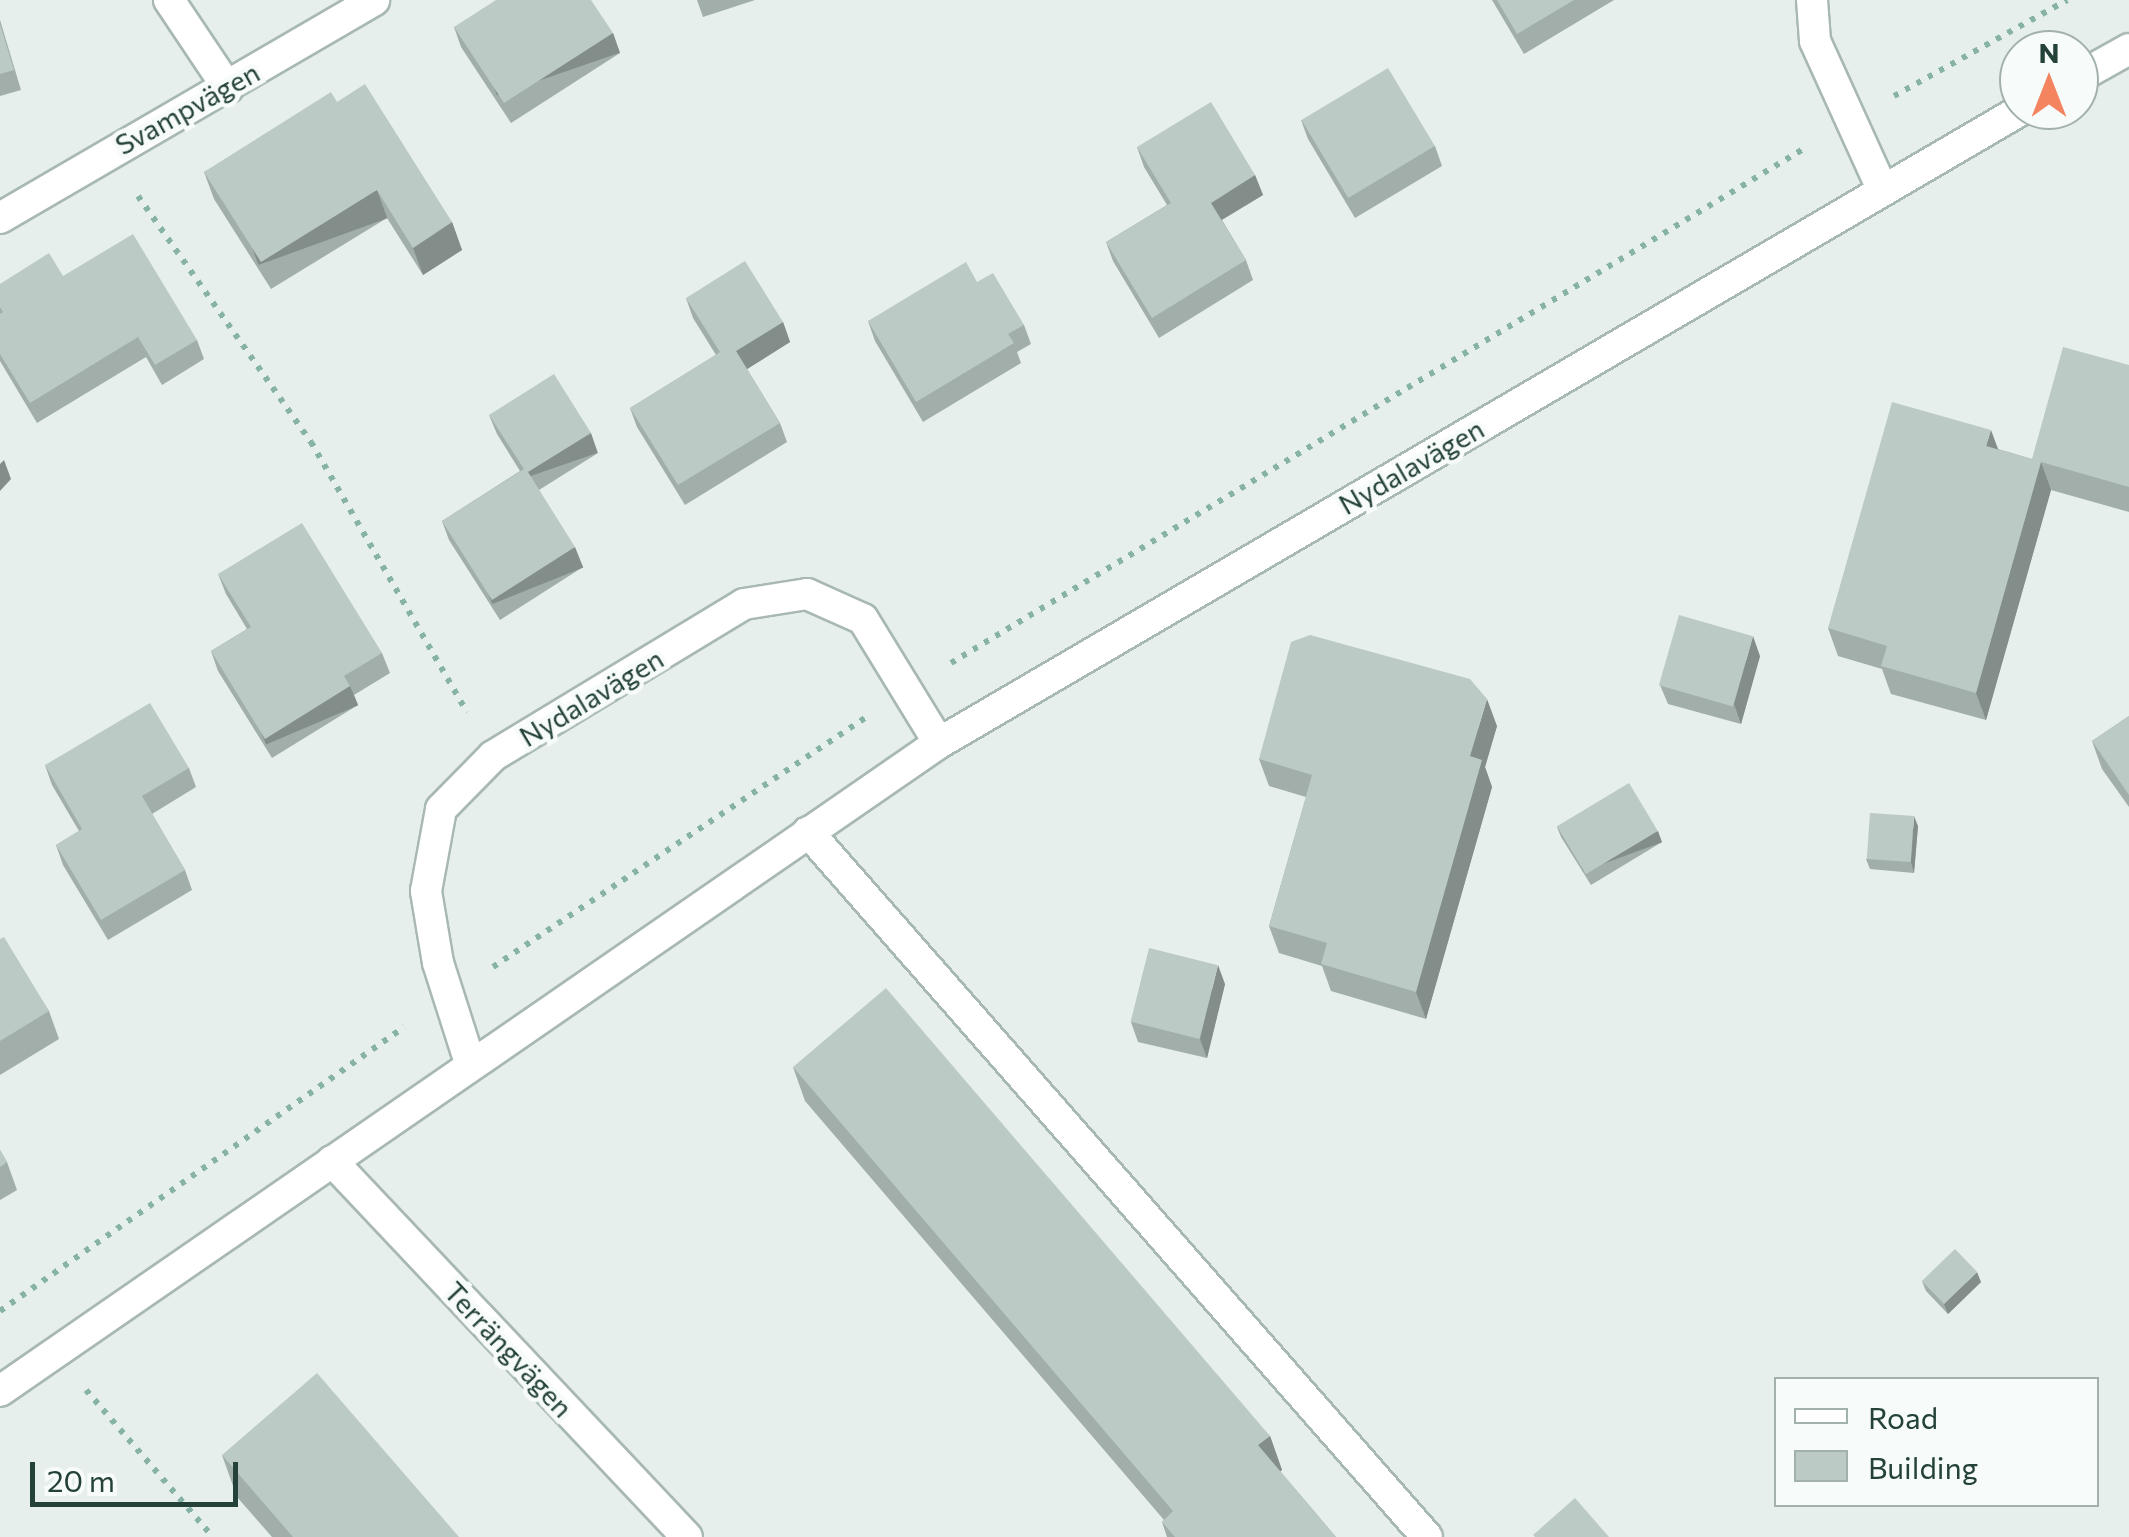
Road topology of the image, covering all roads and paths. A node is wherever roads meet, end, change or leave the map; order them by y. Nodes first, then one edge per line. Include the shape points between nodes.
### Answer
1 (169, 0) edge
2 (374, 0) edge
3 (1812, 0) edge
4 (2129, 49) edge
5 (2099, 66) edge
6 (228, 88) junction
7 (1999, 123) edge
8 (106, 152) junction
9 (1882, 189) junction
10 (0, 218) edge
11 (939, 744) junction
12 (493, 756) junction
13 (808, 832) junction
14 (470, 1063) junction
15 (332, 1161) junction
16 (55, 1354) junction
17 (0, 1391) edge
18 (213, 1537) edge
19 (687, 1537) edge
20 (1427, 1537) edge

1 - 6 street
2 - 6 street, Svampvägen
3 - 9 street via 1815,41
4 - 5 street
6 - 8 street, Svampvägen
7 - 9 street, Nydalavägen
8 - 10 street, Svampvägen
8 - 12 path via 311,442
9 - 11 street, Nydalavägen
11 - 12 street, Nydalavägen via 863,619 807,594 744,604
11 - 13 street, Nydalavägen
12 - 14 street, Nydalavägen via 440,809 426,891 438,962
13 - 14 street, Nydalavägen
13 - 20 street
14 - 15 street, Nydalavägen
15 - 16 street, Nydalavägen
15 - 19 street, Terrängvägen
16 - 17 street, Nydalavägen
16 - 18 path

